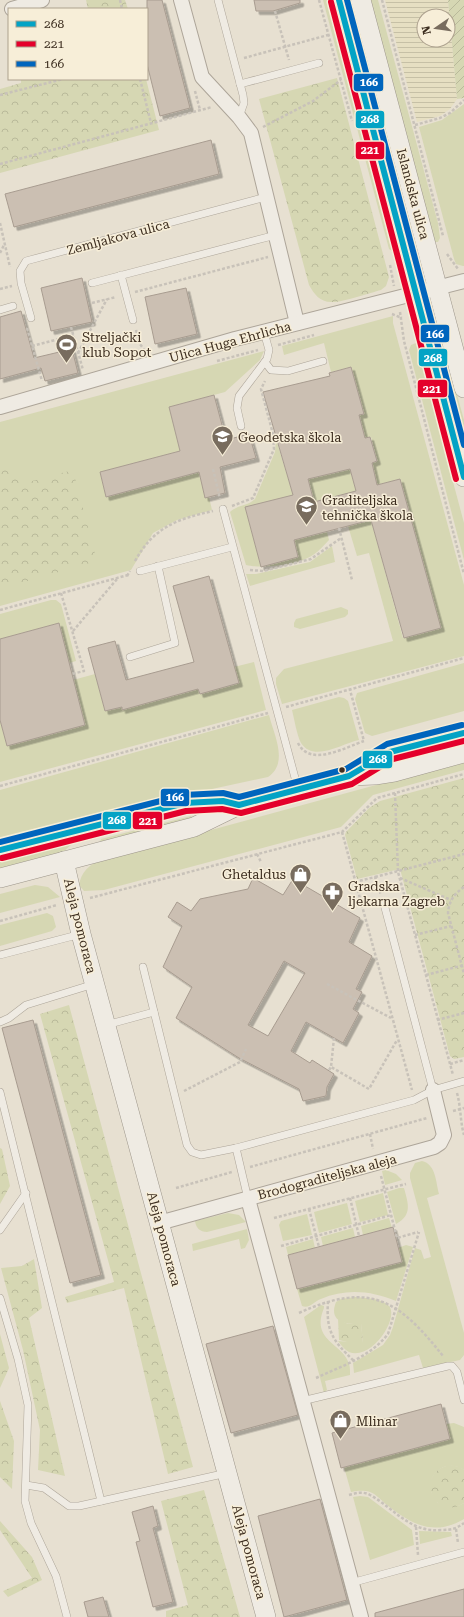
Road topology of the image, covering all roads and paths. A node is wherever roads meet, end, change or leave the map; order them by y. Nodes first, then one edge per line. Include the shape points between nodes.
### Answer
1 (42, 0) edge
2 (181, 0) edge
3 (218, 0) edge
4 (319, 0) edge
5 (339, 0) edge
6 (361, 0) edge
7 (382, 0) edge
8 (15, 8) edge
9 (275, 10) dead end
10 (328, 35) junction
11 (285, 47) junction
12 (234, 60) junction
13 (319, 63) dead end
14 (291, 70) junction
15 (59, 80) edge
16 (140, 80) edge
17 (341, 80) junction
18 (240, 84) junction
19 (0, 95) edge
20 (464, 100) edge
21 (219, 106) dead end
22 (239, 117) junction
23 (151, 123) junction
24 (353, 125) dead end
25 (415, 125) junction
26 (260, 129) dead end
27 (0, 164) edge
28 (266, 196) junction
29 (0, 223) edge
30 (276, 235) junction
31 (443, 239) dead end
32 (4, 245) junction
33 (446, 250) dead end
34 (0, 253) edge
35 (268, 257) dead end
36 (388, 260) dead end
37 (458, 268) dead end
38 (11, 272) dead end
39 (121, 275) junction
40 (464, 281) edge
41 (92, 283) dead end
42 (394, 287) dead end
43 (438, 287) junction
44 (131, 293) dead end
45 (416, 293) junction
46 (119, 296) dead end
47 (107, 299) junction
48 (92, 303) dead end
49 (13, 306) dead end
50 (0, 310) edge
51 (401, 313) dead end
52 (387, 316) dead end
53 (31, 318) dead end
54 (402, 318) junction
55 (133, 320) joint
56 (297, 323) junction
57 (71, 327) dead end
58 (264, 332) junction
59 (320, 334) dead end
60 (74, 335) junction
61 (32, 346) dead end
62 (268, 348) junction
63 (78, 354) junction
64 (148, 355) dead end
65 (216, 361) dead end
66 (323, 361) dead end
67 (265, 362) junction
68 (271, 370) junction
69 (83, 372) dead end
70 (464, 388) edge
71 (0, 407) edge
72 (241, 426) dead end
73 (213, 469) dead end
74 (464, 477) edge
75 (219, 494) dead end
76 (223, 509) junction
77 (338, 528) dead end
78 (341, 538) junction
79 (232, 547) junction
80 (158, 566) junction
81 (238, 568) junction
82 (140, 571) joint
83 (464, 574) edge
84 (127, 576) junction
85 (117, 578) junction
86 (352, 580) dead end
87 (61, 593) junction
88 (0, 610) edge
89 (73, 631) junction
90 (130, 657) dead end
91 (464, 658) edge
92 (72, 674) dead end
93 (350, 690) junction
94 (268, 712) dead end
95 (289, 713) dead end
96 (464, 733) edge
97 (296, 738) dead end
98 (464, 753) edge
99 (464, 774) edge
100 (349, 776) junction
101 (0, 786) edge
102 (298, 789) junction
103 (396, 793) junction
104 (239, 805) junction
105 (123, 818) junction
106 (342, 832) junction
107 (0, 850) edge
108 (257, 854) junction
109 (464, 854) edge
110 (64, 861) junction
111 (261, 862) dead end
112 (398, 872) junction
113 (375, 877) junction
114 (0, 878) edge
115 (400, 878) junction
116 (355, 882) junction
117 (464, 887) edge
118 (86, 898) dead end
119 (451, 900) junction
120 (62, 904) dead end
121 (384, 904) joint
122 (0, 921) edge
123 (451, 926) junction
124 (81, 934) junction
125 (415, 935) junction
126 (0, 955) edge
127 (463, 965) edge
128 (143, 967) dead end
129 (426, 974) junction
130 (464, 974) edge
131 (94, 984) junction
132 (327, 984) dead end
133 (154, 1012) junction
134 (464, 1013) edge
135 (391, 1018) junction
136 (437, 1020) junction
137 (0, 1022) edge
138 (106, 1025) junction
139 (334, 1038) dead end
140 (397, 1040) junction
141 (246, 1049) dead end
142 (464, 1060) edge
143 (450, 1064) junction
144 (331, 1067) junction
145 (329, 1070) dead end
146 (464, 1081) edge
147 (455, 1084) junction
148 (433, 1090) junction
149 (0, 1092) edge
150 (175, 1096) junction
151 (414, 1100) junction
152 (463, 1109) edge
153 (439, 1115) junction
154 (370, 1134) junction
155 (464, 1135) edge
156 (236, 1148) junction
157 (375, 1156) dead end
158 (241, 1170) junction
159 (380, 1171) dead end
160 (406, 1184) dead end
161 (176, 1188) dead end
162 (385, 1190) junction
163 (26, 1193) junction
164 (248, 1198) junction
165 (350, 1198) junction
166 (309, 1209) junction
167 (391, 1215) junction
168 (274, 1218) dead end
169 (159, 1223) junction
170 (356, 1225) junction
171 (0, 1230) edge
172 (316, 1236) junction
173 (359, 1236) dead end
174 (281, 1246) dead end
175 (319, 1247) dead end
176 (0, 1298) edge
177 (328, 1301) junction
178 (395, 1309) junction
179 (299, 1313) dead end
180 (354, 1361) junction
181 (448, 1366) junction
182 (316, 1378) dead end
183 (464, 1400) edge
184 (302, 1401) junction
185 (227, 1473) junction
186 (26, 1485) junction
187 (349, 1495) dead end
188 (101, 1501) junction
189 (464, 1523) edge
190 (416, 1527) junction
191 (464, 1552) edge
192 (419, 1564) junction
193 (352, 1583) junction
194 (67, 1617) edge
195 (266, 1617) edge
196 (361, 1617) edge

1 - 8 street
2 - 22 street via 202,77
3 - 12 lane
4 - 10 path
5 - 45 street, Islandska ulica
6 - 43 street, Islandska ulica
7 - 25 path
9 - 11 path
10 - 11 path
10 - 17 path
11 - 12 path
11 - 14 path
12 - 18 lane
13 - 14 lane
14 - 18 lane
15 - 19 path
16 - 23 path
17 - 24 path
17 - 26 path via 313,101
18 - 22 lane via 244,103
20 - 25 path via 450,113
21 - 23 path
22 - 28 street via 251,134
23 - 27 path
25 - 31 path
28 - 30 street
28 - 53 lane, Zemljakova ulica via 26,261 20,271 21,283
29 - 32 path
30 - 39 lane
30 - 56 street
32 - 34 path
32 - 38 path
33 - 37 path via 452,263
35 - 44 path
36 - 42 path
39 - 41 lane
39 - 55 lane
40 - 43 street, Ulica Huga Ehrlicha
43 - 45 street, Ulica Huga Ehrlicha
43 - 70 street, Islandska ulica
45 - 56 street, Ulica Huga Ehrlicha
45 - 74 street, Islandska ulica
46 - 47 path
47 - 48 path
47 - 63 path
49 - 50 lane
51 - 54 path
52 - 54 path via 394,314
54 - 83 path via 404,341
55 - 64 path via 140,344
56 - 58 street, Ulica Huga Ehrlicha
57 - 60 path
58 - 62 lane
58 - 71 street, Ulica Huga Ehrlicha
59 - 62 path
60 - 61 path
60 - 63 path
62 - 65 path
62 - 67 lane
63 - 69 path
66 - 68 lane via 288,370
67 - 68 lane
67 - 72 lane via 239,396 237,408
68 - 76 path via 261,389 273,434 274,449 253,498
73 - 75 path
76 - 79 lane
76 - 84 path via 166,526 149,541
77 - 78 path
78 - 81 path via 310,559 294,564 263,571
78 - 86 path
79 - 80 lane
79 - 81 lane
80 - 82 lane
80 - 90 lane via 175,643
81 - 102 lane
82 - 84 path
84 - 85 path
85 - 87 path
85 - 89 path
87 - 88 path
87 - 89 path
89 - 92 path via 84,671
91 - 93 path
93 - 95 path via 286,708
93 - 97 path via 364,741 316,756 304,752
94 - 101 path
96 - 100 street via 390,752
98 - 100 street via 394,772
99 - 103 path
100 - 102 street
102 - 104 street
103 - 106 path via 376,798
103 - 112 path
104 - 105 street via 223,801 185,803
104 - 110 street via 194,826
105 - 107 street
105 - 110 street via 89,836
106 - 108 path
106 - 116 path
108 - 111 path
108 - 118 path
109 - 112 path
110 - 114 street
110 - 124 street, Aleja pomoraca
112 - 113 path
112 - 115 path
113 - 116 path
113 - 121 path
115 - 119 path
115 - 125 path
116 - 135 path
117 - 119 path via 454,894
119 - 123 path via 448,914
120 - 122 path
121 - 148 lane
123 - 125 path
123 - 127 path
124 - 126 lane
124 - 131 street, Aleja pomoraca
125 - 129 path
127 - 129 path
127 - 130 path
128 - 133 lane
129 - 136 path
131 - 137 lane via 26,1005
131 - 138 street, Aleja pomoraca
132 - 135 path
133 - 138 lane
133 - 150 lane
134 - 136 path
135 - 140 path
136 - 143 path
138 - 169 street, Aleja pomoraca
139 - 144 path
140 - 144 path via 369,1089
140 - 151 path
141 - 150 path via 240,1062
142 - 143 path
143 - 147 path
144 - 145 path
146 - 147 lane
147 - 148 lane
147 - 152 path
148 - 151 lane
148 - 153 street, Brodograditeljska aleja
149 - 163 lane
150 - 156 lane via 187,1145 192,1152 201,1155
151 - 156 lane
152 - 153 path
152 - 155 path via 460,1121
153 - 154 path
153 - 164 street, Brodograditeljska aleja via 444,1135 440,1143 429,1149
154 - 157 path
154 - 158 path
156 - 158 lane
158 - 161 path
158 - 164 lane
159 - 162 path
160 - 162 path
162 - 165 path
162 - 167 path
163 - 171 lane
163 - 188 lane
164 - 169 street, Brodograditeljska aleja
164 - 184 street
165 - 166 path
165 - 170 path
166 - 168 path
166 - 172 path
167 - 170 path
167 - 178 path via 397,1238 418,1232
169 - 185 street, Aleja pomoraca
170 - 172 path
170 - 173 path
172 - 174 path
172 - 175 path
176 - 186 lane via 18,1359 28,1406
177 - 178 path via 356,1296 378,1299
177 - 179 path
177 - 180 path via 329,1331 337,1346
178 - 180 path via 388,1334 379,1345
178 - 181 path via 419,1327
180 - 182 path
181 - 183 lane via 452,1366 457,1372
181 - 184 lane
184 - 193 street
185 - 188 lane
185 - 195 street, Aleja pomoraca
186 - 188 lane via 44,1488 69,1506
186 - 194 lane via 25,1501 31,1523 56,1576
187 - 190 path via 361,1492 369,1494 395,1515
189 - 190 path via 456,1529 437,1531
190 - 192 path
191 - 192 lane
192 - 193 lane
193 - 196 street

